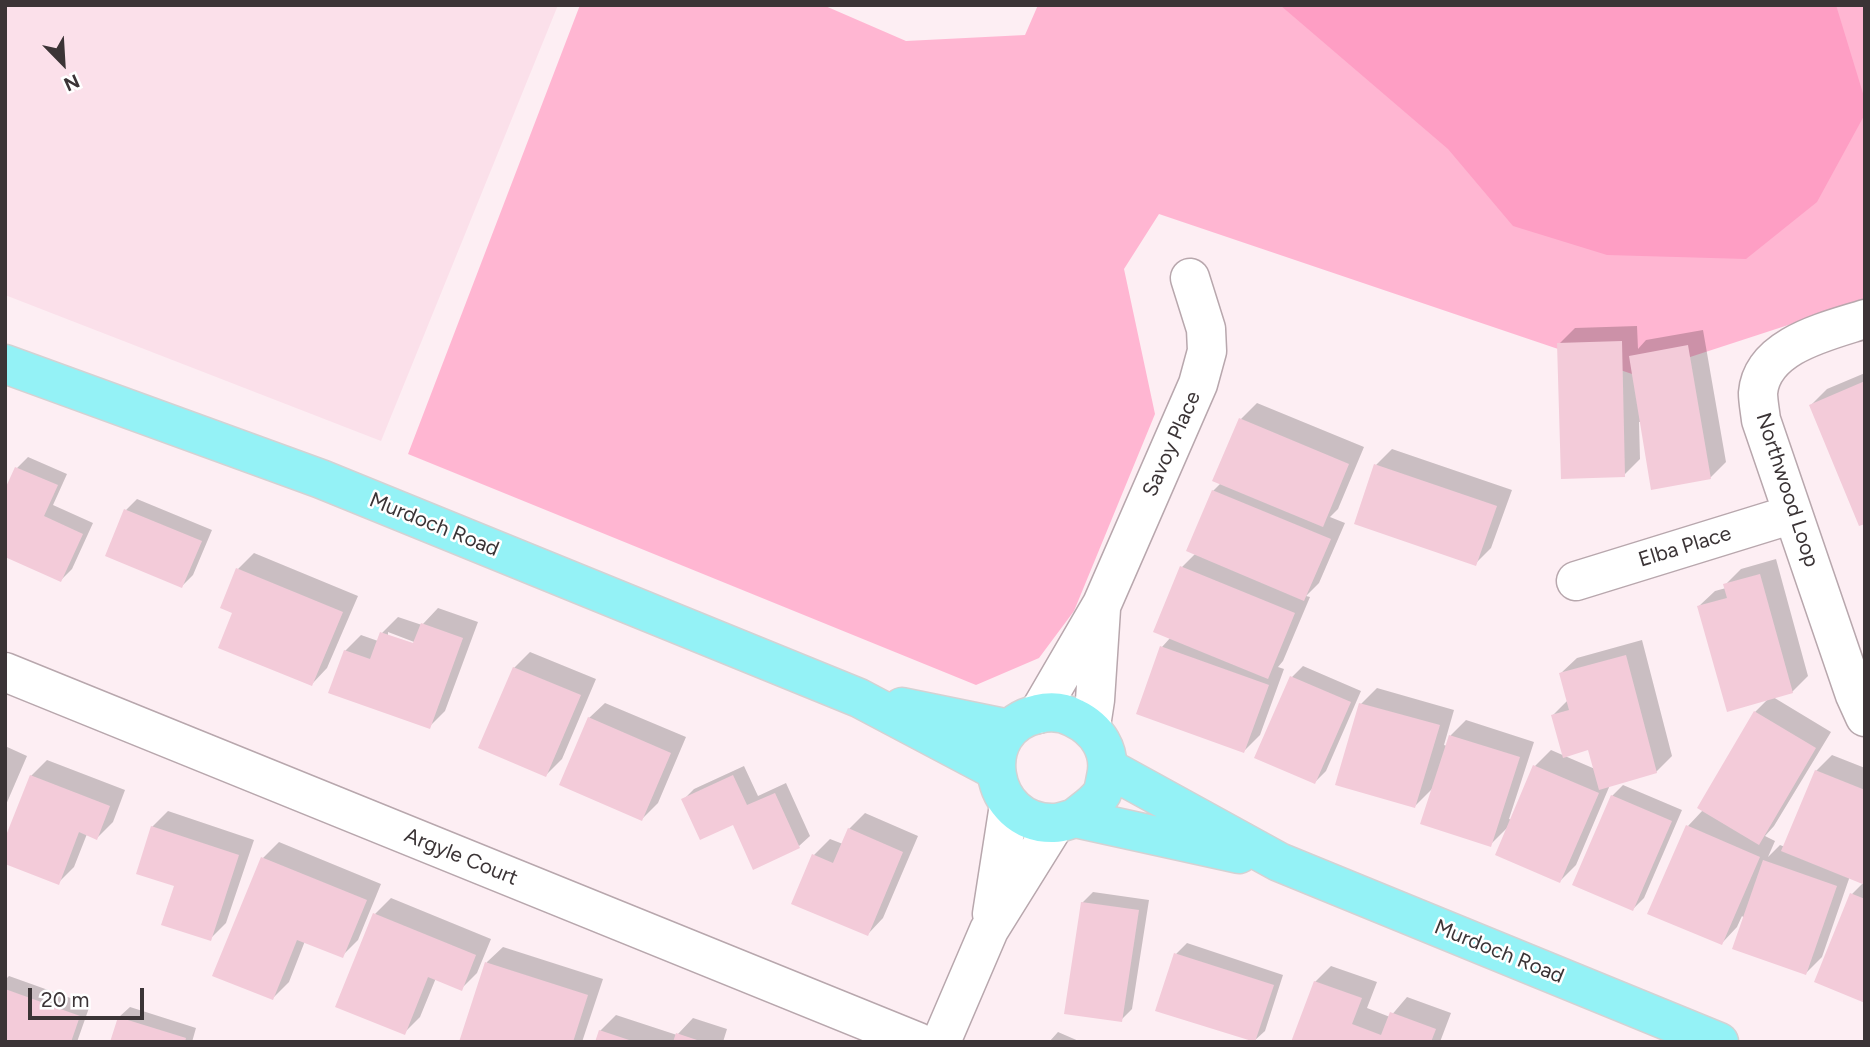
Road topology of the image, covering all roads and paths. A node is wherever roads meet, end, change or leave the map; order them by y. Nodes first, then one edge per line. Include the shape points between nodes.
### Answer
1 (1191, 278) dead end
2 (1865, 319) edge
3 (5, 364) edge
4 (1793, 514) junction
5 (1576, 581) dead end
6 (1102, 604) junction
7 (5, 672) edge
8 (859, 698) junction
9 (1865, 717) edge
10 (1024, 721) junction
11 (1091, 726) junction
12 (1108, 768) junction
13 (1002, 787) junction
14 (1065, 821) junction
15 (1279, 862) junction
16 (989, 930) junction
17 (918, 1042) edge
18 (941, 1042) edge
19 (1719, 1042) edge

1 - 6 street, Savoy Place via 1206,329 1207,351 1198,384
2 - 4 street, Northwood Loop via 1808,337 1771,361 1758,391 1761,420
3 - 8 main road, Murdoch Road via 321,479
4 - 5 street, Elba Place
4 - 9 street, Northwood Loop
6 - 10 street, Savoy Place
6 - 11 street, Savoy Place
7 - 17 street, Argyle Court
8 - 10 main road, Murdoch Road
8 - 13 main road, Murdoch Road
10 - 11 main road, Murdoch Road via 1049,711
10 - 13 main road via 999,747
11 - 12 main road via 1104,745
12 - 14 main road via 1102,793
12 - 15 main road, Murdoch Road
13 - 14 main road, Murdoch Road via 1031,820
13 - 16 street
14 - 15 main road, Murdoch Road
14 - 16 street
15 - 19 main road, Murdoch Road
16 - 18 street

